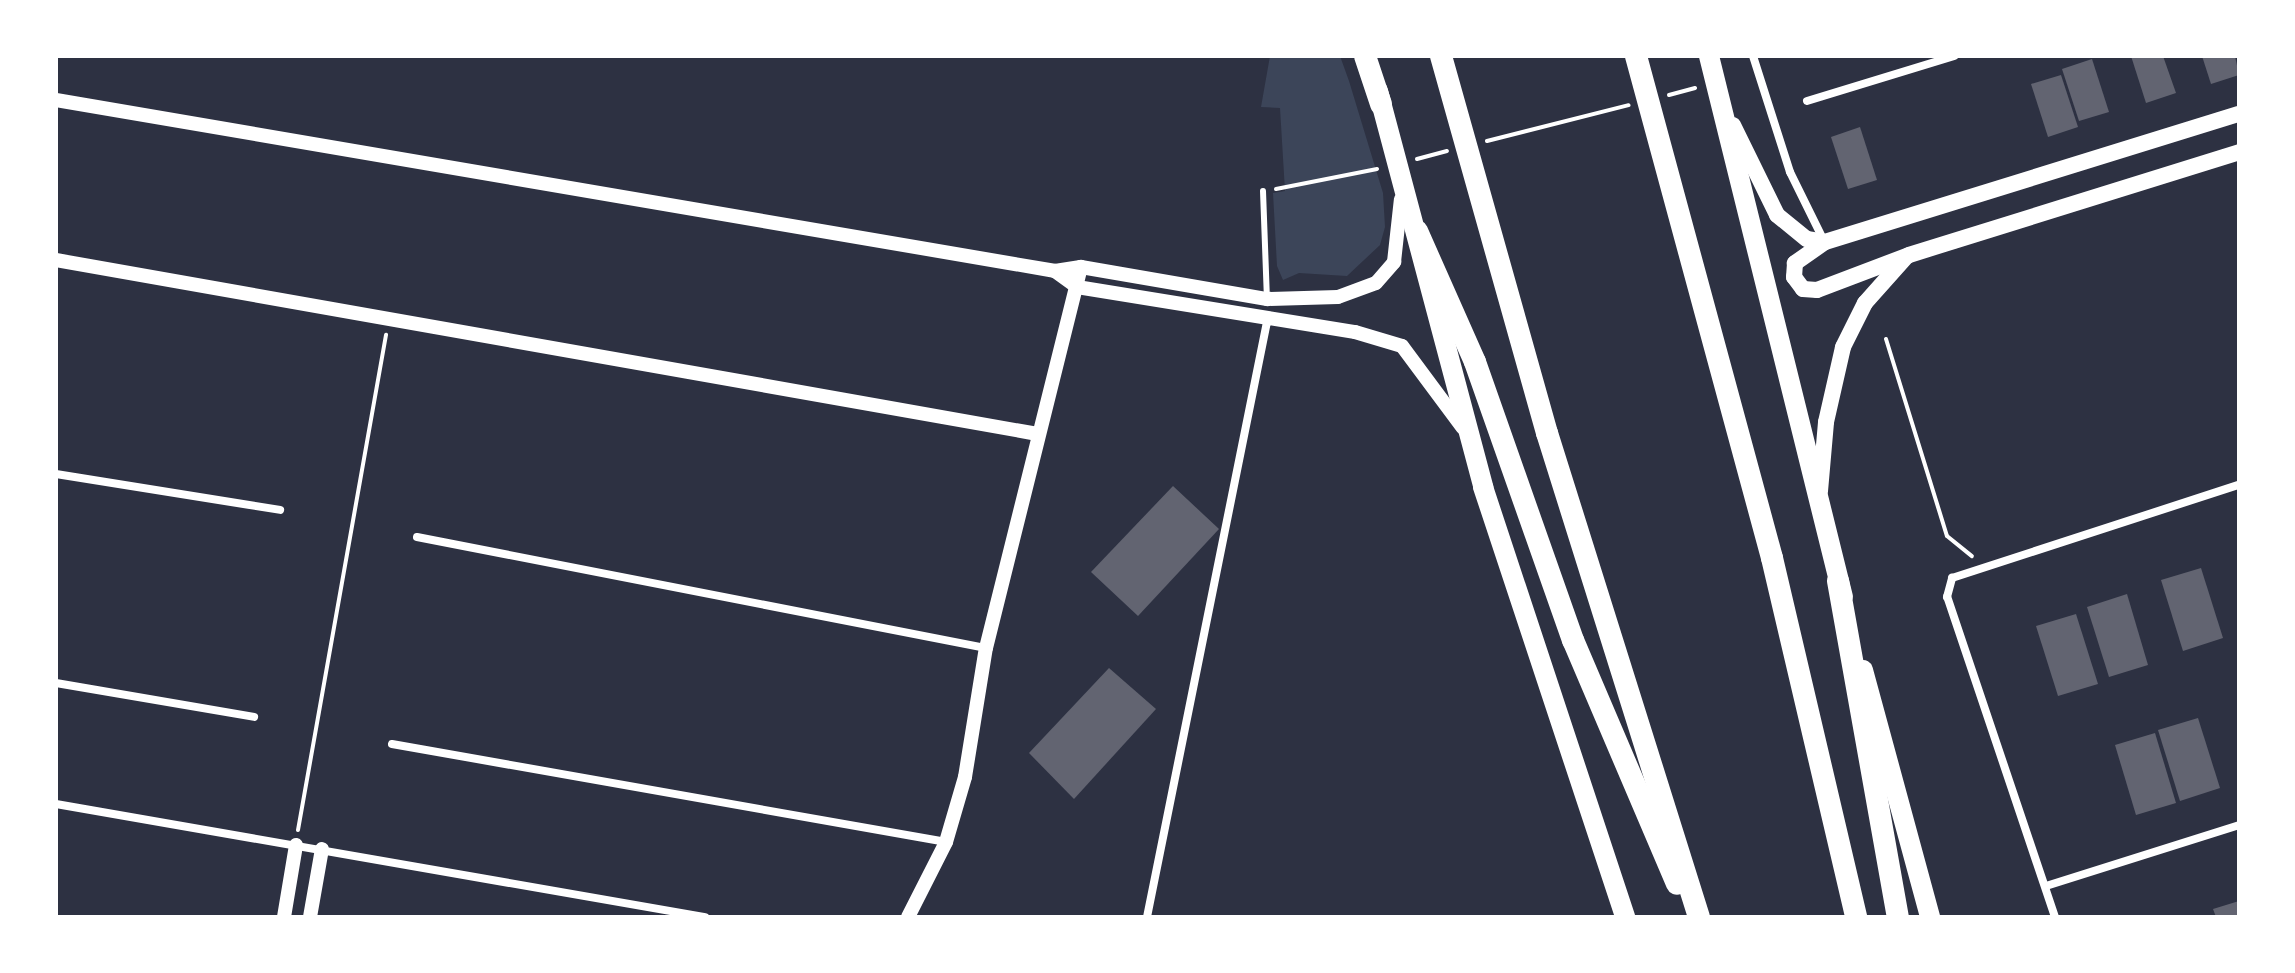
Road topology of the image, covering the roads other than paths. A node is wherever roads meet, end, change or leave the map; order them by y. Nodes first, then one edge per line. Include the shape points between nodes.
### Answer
1 (1367, 56) edge
2 (1441, 56) edge
3 (1636, 56) edge
4 (1709, 56) edge
5 (1753, 56) edge
6 (1954, 56) edge
7 (1713, 90) junction
8 (56, 100) edge
9 (1807, 101) dead end
10 (1381, 104) joint
11 (2239, 114) edge
12 (2239, 152) edge
13 (1400, 168) junction
14 (1263, 191) road end
15 (1417, 231) junction
16 (1825, 242) junction
17 (1909, 255) junction
18 (56, 260) edge
19 (1081, 267) junction
20 (1055, 271) junction
21 (1077, 287) junction
22 (1267, 299) junction
23 (1269, 316) junction
24 (1038, 434) junction
25 (1468, 435) junction
26 (56, 474) edge
27 (2239, 485) edge
28 (1819, 501) junction
29 (280, 510) dead end
30 (417, 537) dead end
31 (1838, 581) junction
32 (986, 648) junction
33 (56, 683) edge
34 (254, 717) dead end
35 (392, 744) dead end
36 (56, 804) edge
37 (2239, 825) edge
38 (946, 842) junction
39 (296, 845) junction
40 (322, 849) junction
41 (2046, 886) junction
42 (284, 917) edge
43 (310, 917) edge
44 (705, 917) edge
45 (908, 917) edge
46 (1147, 917) edge
47 (1625, 917) edge
48 (1692, 917) edge
49 (1699, 917) edge
50 (1856, 917) edge
51 (1898, 917) edge
52 (1930, 917) edge
53 (2055, 917) edge

1 - 10 highway
2 - 49 highway via 1547,433
3 - 50 highway via 1772,558
4 - 7 main road
5 - 16 street via 1790,172
6 - 9 street
7 - 16 main road via 1777,215 1807,239
7 - 28 main road
8 - 20 street
10 - 13 main road
11 - 16 main road
12 - 17 main road
13 - 15 main road
13 - 22 street via 1400,238 1394,262 1376,283 1338,297
14 - 22 lane
15 - 25 main road
15 - 48 highway via 1475,362 1573,640
16 - 17 main road via 1795,263 1794,277 1803,289 1817,290
17 - 28 main road via 1865,303 1843,347 1826,422
18 - 24 street
19 - 20 street
19 - 21 street
19 - 22 street
20 - 21 street
21 - 23 street
21 - 24 street
23 - 25 street via 1402,346
23 - 46 street
24 - 32 street
25 - 47 main road
26 - 29 street
27 - 41 street via 1952,578 1947,597
28 - 31 main road
30 - 32 street
31 - 51 highway
31 - 52 main road
32 - 38 street via 965,777
33 - 34 street
35 - 38 street
36 - 39 street
37 - 41 street
38 - 45 street
39 - 40 street
39 - 42 street
40 - 43 street
40 - 44 street
41 - 53 street

